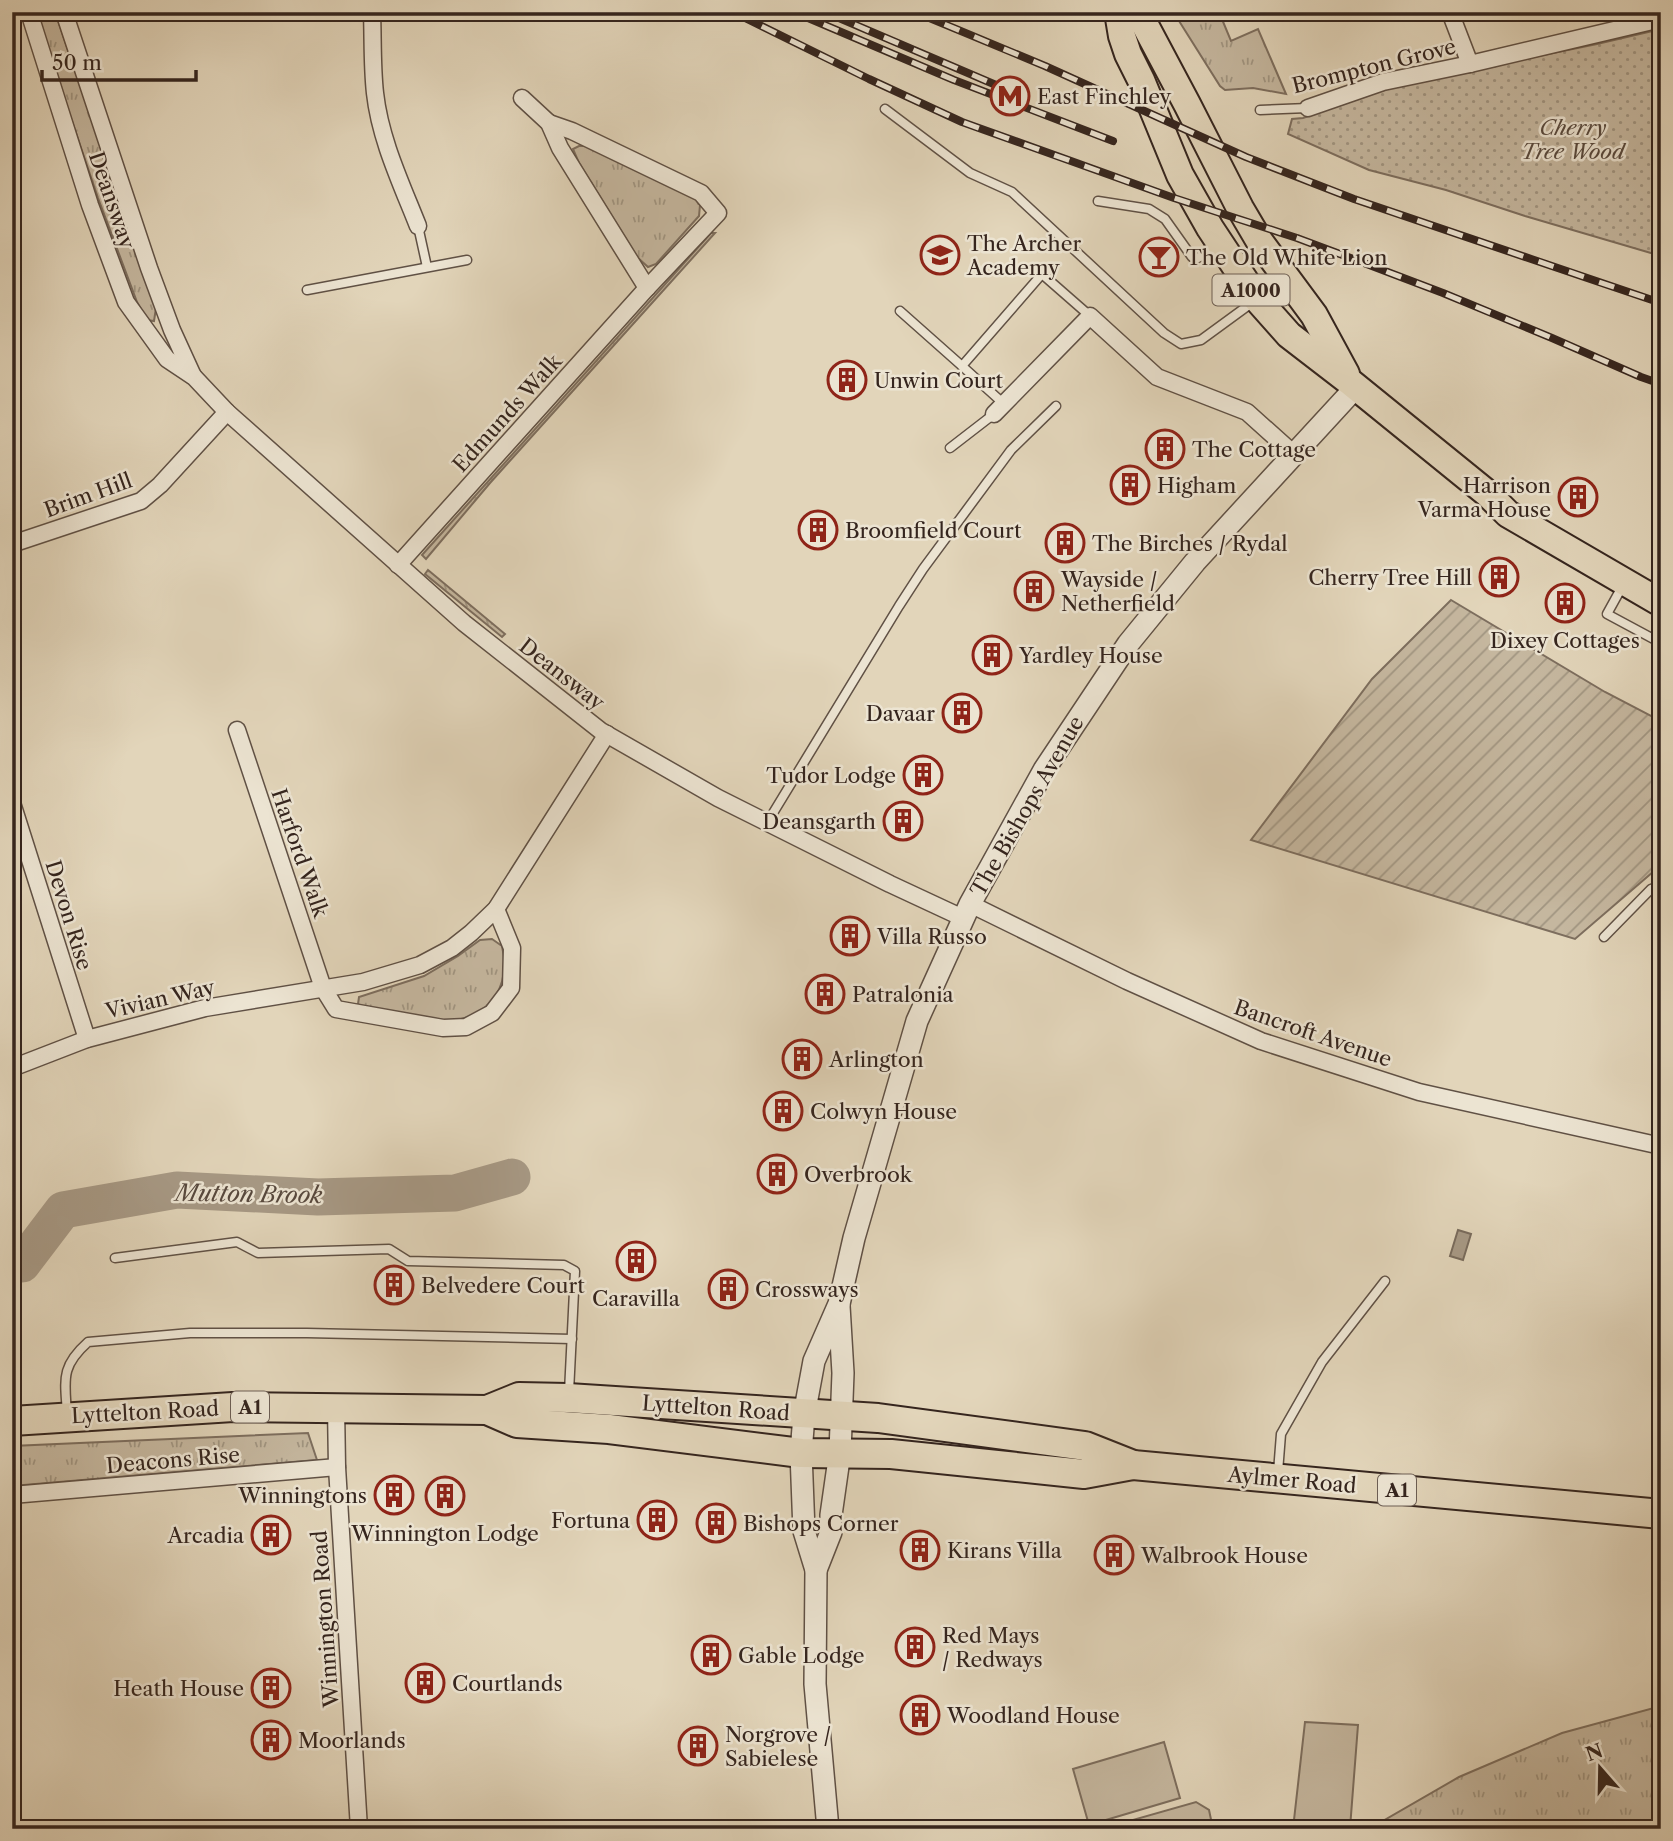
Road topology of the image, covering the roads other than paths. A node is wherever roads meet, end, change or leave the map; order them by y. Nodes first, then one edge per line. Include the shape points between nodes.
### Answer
1 (29, 12) edge
2 (64, 12) edge
3 (372, 12) edge
4 (1118, 12) edge
5 (1135, 12) edge
6 (1450, 12) edge
7 (1637, 19) edge
8 (1661, 19) edge
9 (1470, 64) junction
10 (522, 98) dead end
11 (1308, 108) joint
12 (885, 109) dead end
13 (1260, 110) dead end
14 (549, 123) junction
15 (1098, 201) dead end
16 (418, 226) joint
17 (1221, 244) junction
18 (467, 260) dead end
19 (427, 267) junction
20 (647, 288) junction
21 (307, 290) dead end
22 (1257, 299) junction
23 (900, 312) dead end
24 (1090, 316) junction
25 (962, 366) junction
26 (194, 377) junction
27 (1353, 384) junction
28 (1056, 406) dead end
29 (999, 409) junction
30 (227, 412) junction
31 (950, 448) dead end
32 (1295, 455) junction
33 (12, 544) edge
34 (398, 565) junction
35 (1624, 582) junction
36 (1656, 591) edge
37 (1661, 643) edge
38 (237, 730) dead end
39 (607, 734) junction
40 (12, 803) edge
41 (768, 823) junction
42 (1661, 885) edge
43 (496, 909) junction
44 (966, 911) junction
45 (1604, 937) dead end
46 (323, 988) junction
47 (88, 1039) junction
48 (12, 1068) edge
49 (1661, 1146) edge
50 (115, 1258) dead end
51 (1385, 1281) dead end
52 (839, 1304) junction
53 (572, 1339) junction
54 (568, 1398) junction
55 (336, 1407) junction
56 (487, 1410) junction
57 (822, 1415) junction
58 (67, 1417) junction
59 (12, 1421) edge
60 (820, 1453) junction
61 (1133, 1465) junction
62 (337, 1466) junction
63 (1278, 1479) junction
64 (12, 1495) edge
65 (1661, 1514) edge
66 (816, 1570) junction
67 (359, 1829) edge
68 (828, 1829) edge

1 - 26 street, Deansway via 126,302 167,359
2 - 26 street, Deansway via 149,268
3 - 16 street via 379,118
4 - 17 main road, A1000 via 1128,54 1180,175
5 - 27 main road, A1000 via 1240,208 1314,314
6 - 9 street
7 - 8 street, Brompton Grove
7 - 9 street, Brompton Grove
9 - 11 street, Brompton Grove via 1383,82
10 - 14 street, Edmunds Walk
11 - 13 lane, Brompton Grove
12 - 22 lane via 970,173 1012,192 1181,344 1200,340
14 - 20 street, Edmunds Walk
14 - 20 street, Edmunds Walk via 701,193 718,213
15 - 17 lane via 1149,209 1166,219 1192,257
16 - 19 lane
17 - 22 main road, A1000
18 - 19 lane
19 - 21 lane
20 - 34 street, Edmunds Walk
22 - 27 main road, A1000 via 1289,335
23 - 25 lane
24 - 25 lane via 1042,274
24 - 29 street
24 - 32 street via 1157,377 1247,412
25 - 29 lane
26 - 30 street, Deansway
27 - 32 street, The Bishops Avenue
27 - 35 main road, A1000 via 1508,514
28 - 41 lane via 1011,450 923,569
29 - 31 lane
30 - 33 street, Brim Hill via 141,501
30 - 34 street, Deansway
32 - 44 street, The Bishops Avenue via 1195,562 1128,643 1044,770
34 - 39 street, Deansway
35 - 36 main road, A1000
35 - 37 lane via 1607,614
38 - 46 street, Harford Walk
39 - 41 street, Deansway
39 - 43 street, Vivian Way
40 - 47 street, Devon Rise
41 - 44 street, Deansway
42 - 45 lane via 1651,889
43 - 46 street, Vivian Way via 452,948 420,965
43 - 46 street via 512,948 511,988 492,1013 466,1027 443,1028 335,1009
44 - 49 street, Bancroft Avenue via 1261,1041 1419,1092
44 - 52 street, The Bishops Avenue via 918,1021
46 - 47 street, Vivian Way via 205,1008
47 - 48 street, Vivian Way
50 - 53 lane via 237,1242 258,1253 389,1249 408,1261 564,1265 575,1271
51 - 63 lane via 1322,1362 1281,1434
52 - 57 street, The Bishops Avenue via 843,1373
52 - 57 street, The Bishops Avenue via 814,1361
53 - 54 lane
53 - 58 lane via 190,1333 88,1342 65,1373
54 - 56 highway, Lyttelton Road / A1 via 519,1397
54 - 57 highway, Lyttelton Road / A1
55 - 56 highway, Lyttelton Road / A1
55 - 58 highway, Lyttelton Road / A1
55 - 62 street, Winnington Road
56 - 60 highway, Lyttelton Road / A1 via 517,1423
57 - 60 street, The Bishops Avenue
57 - 60 street, The Bishops Avenue
57 - 61 highway, Aylmer Road / A1 via 878,1418 1085,1446
58 - 59 highway, Lyttelton Road / A1
60 - 61 highway, Aylmer Road / A1 via 891,1454 1084,1474
60 - 66 street, The Bishops Avenue via 804,1531
60 - 66 street, The Bishops Avenue via 831,1532
61 - 63 highway, Aylmer Road / A1
62 - 64 street, Deacons Rise
62 - 67 street, Winnington Road
63 - 65 highway, Aylmer Road / A1
66 - 68 street, The Bishops Avenue via 815,1684

